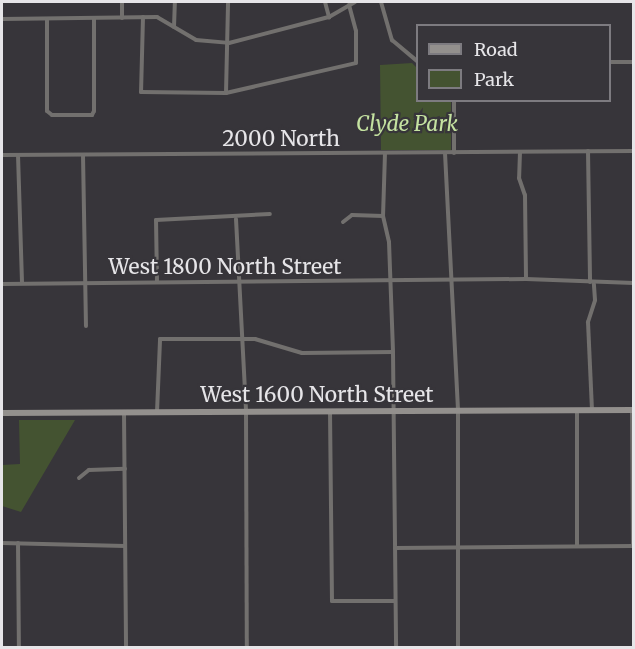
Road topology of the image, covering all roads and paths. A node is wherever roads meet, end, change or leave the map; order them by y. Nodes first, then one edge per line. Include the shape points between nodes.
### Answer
1 (122, 2) edge
2 (175, 2) edge
3 (228, 2) edge
4 (325, 2) edge
5 (355, 2) edge
6 (381, 2) edge
7 (349, 5) junction
8 (143, 17) junction
9 (329, 17) junction
10 (94, 18) junction
11 (122, 18) junction
12 (2, 19) edge
13 (47, 19) junction
14 (174, 27) junction
15 (229, 43) junction
16 (416, 61) edge
17 (611, 62) edge
18 (633, 62) edge
19 (226, 93) junction
20 (454, 102) edge
21 (588, 151) junction
22 (633, 151) edge
23 (520, 152) junction
24 (385, 153) junction
25 (445, 153) junction
26 (454, 153) junction
27 (2, 155) edge
28 (18, 155) junction
29 (83, 155) junction
30 (270, 214) dead end
31 (383, 216) junction
32 (236, 219) junction
33 (344, 222) dead end
34 (526, 279) junction
35 (239, 280) junction
36 (157, 282) junction
37 (85, 283) junction
38 (391, 283) junction
39 (449, 283) junction
40 (592, 283) junction
41 (633, 283) edge
42 (2, 284) edge
43 (22, 284) junction
44 (86, 326) dead end
45 (242, 338) junction
46 (393, 352) junction
47 (633, 410) edge
48 (330, 411) junction
49 (393, 411) junction
50 (458, 411) junction
51 (577, 411) junction
52 (592, 411) junction
53 (124, 412) junction
54 (156, 412) junction
55 (246, 412) junction
56 (2, 413) edge
57 (124, 469) junction
58 (79, 478) dead end
59 (2, 543) edge
60 (18, 543) junction
61 (125, 546) junction
62 (460, 546) junction
63 (577, 546) junction
64 (633, 546) edge
65 (395, 548) junction
66 (395, 601) junction
67 (19, 648) edge
68 (126, 648) edge
69 (247, 648) edge
70 (396, 648) edge
71 (458, 648) edge

1 - 11 street
2 - 14 street
3 - 15 street
4 - 9 street
5 - 7 street
6 - 16 street via 392,40
7 - 9 street
7 - 19 street via 356,31 356,63
8 - 11 street
8 - 14 street via 157,17
8 - 19 street via 141,92
9 - 15 street
10 - 11 street
10 - 13 street
10 - 13 street via 92,114 49,115
12 - 13 street
14 - 15 street via 196,40
15 - 19 street
17 - 18 street
20 - 26 street
21 - 22 street, 2000 North
21 - 23 street, 2000 North
21 - 40 street
23 - 26 street, 2000 North
23 - 34 street
24 - 25 street, 2000 North
24 - 29 street, 2000 North
24 - 31 street
25 - 26 street, 2000 North
25 - 39 street
27 - 28 street, 2000 North
28 - 29 street, 2000 North
28 - 43 street
29 - 37 street
30 - 32 street
31 - 33 street via 352,215
31 - 38 street
32 - 35 street
32 - 36 street via 156,220
34 - 39 street, West 1800 North Street
34 - 40 street, West 1800 North Street
35 - 36 street, West 1800 North Street
35 - 38 street, West 1800 North Street
35 - 45 street
36 - 37 street, West 1800 North Street
37 - 43 street, West 1800 North Street
37 - 44 street
38 - 39 street, West 1800 North Street
38 - 46 street
39 - 50 street
40 - 41 street, West 1800 North Street
40 - 52 street via 595,300 588,322
42 - 43 street, West 1800 North Street
45 - 46 street via 302,353
45 - 54 street via 160,339
45 - 55 street
46 - 49 street
47 - 52 street, West 1600 North Street
47 - 64 street
48 - 49 street, West 1600 North Street
48 - 55 street, West 1600 North Street
48 - 66 street via 332,601
49 - 50 street, West 1600 North Street
49 - 65 street
50 - 51 street, West 1600 North Street
50 - 62 street
51 - 52 street, West 1600 North Street
51 - 63 street
53 - 54 street, West 1600 North Street
53 - 56 street, West 1600 North Street
53 - 57 street
54 - 55 street, West 1600 North Street
55 - 69 street
57 - 58 street via 89,470
57 - 61 street
59 - 60 street
60 - 61 street
60 - 67 street
61 - 68 street
62 - 63 street
62 - 65 street
62 - 71 street
63 - 64 street
65 - 66 street
66 - 70 street

